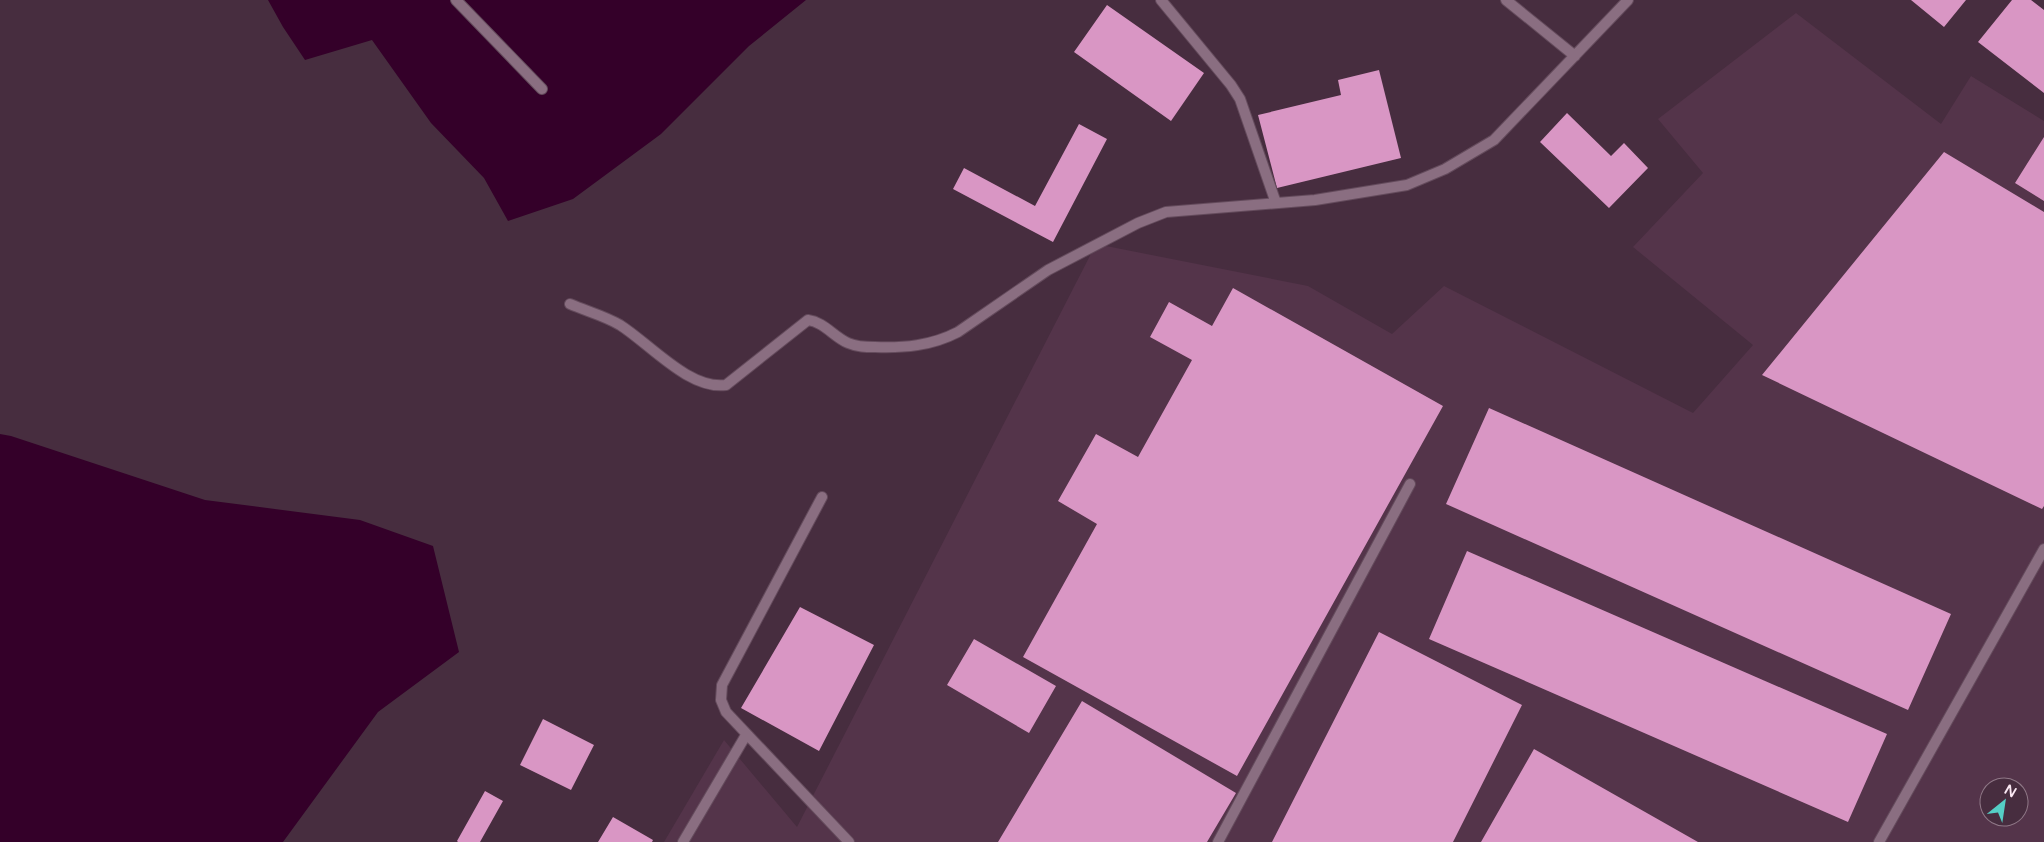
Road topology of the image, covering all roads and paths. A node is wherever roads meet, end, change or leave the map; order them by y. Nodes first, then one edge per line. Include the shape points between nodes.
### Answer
1 (456, 0) edge
2 (1161, 0) edge
3 (1506, 0) edge
4 (1628, 0) edge
5 (1575, 56) junction
6 (542, 89) dead end
7 (1276, 203) junction
8 (570, 304) dead end
9 (1410, 484) dead end
10 (822, 497) dead end
11 (2044, 549) edge
12 (746, 735) junction
13 (683, 842) edge
14 (849, 842) edge
15 (1218, 842) edge
16 (1879, 842) edge

1 - 6 street
2 - 7 street via 1240,99
3 - 5 street
4 - 5 street
5 - 7 street via 1494,140 1445,170 1407,185
7 - 8 street via 1166,212 1138,223 1048,270 958,332 914,347 858,347 808,320 726,385 716,387 681,371 618,324
9 - 15 street
10 - 12 street via 722,686 721,700 726,712
11 - 16 street
12 - 13 street
12 - 14 street

